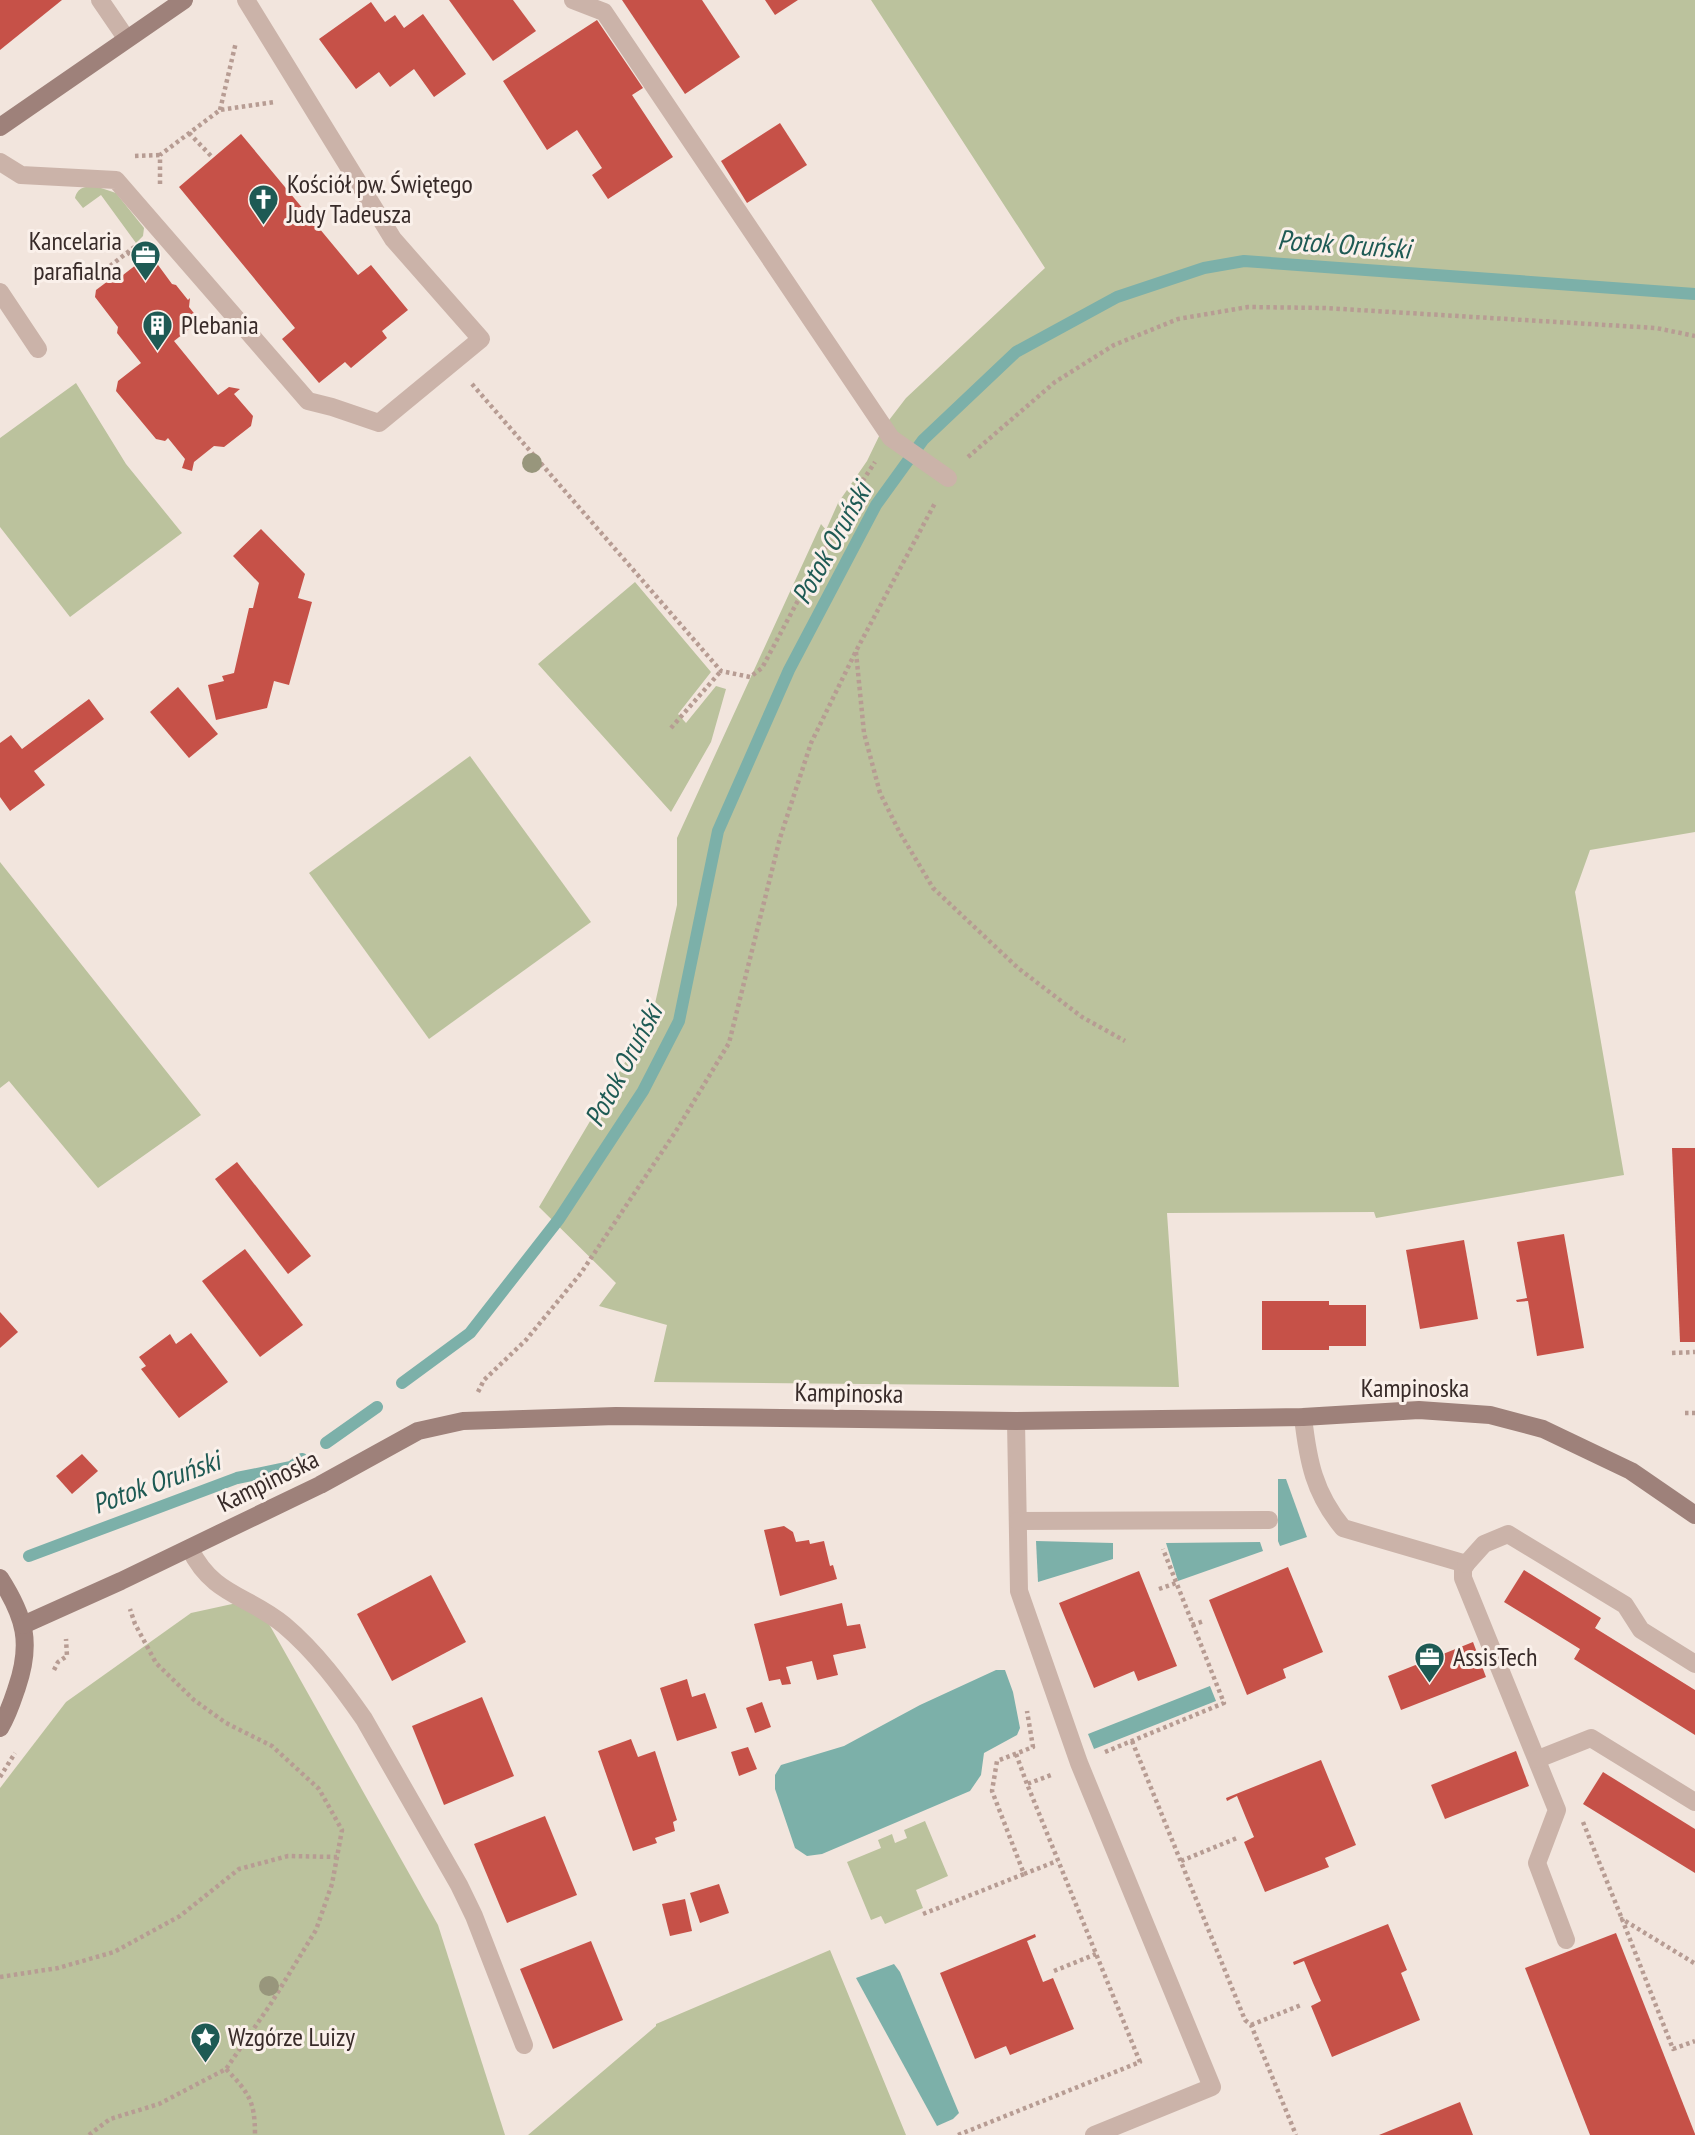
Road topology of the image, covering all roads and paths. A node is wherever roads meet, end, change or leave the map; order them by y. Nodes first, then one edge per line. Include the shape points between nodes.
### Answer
1 (100, 0) edge
2 (184, 0) edge
3 (246, 0) edge
4 (573, 0) edge
5 (239, 29) dead end
6 (126, 38) junction
7 (307, 98) junction
8 (220, 110) junction
9 (0, 127) edge
10 (189, 133) junction
11 (213, 158) dead end
12 (0, 162) edge
13 (158, 229) junction
14 (140, 243) dead end
15 (128, 252) junction
16 (137, 264) dead end
17 (110, 267) dead end
18 (0, 292) edge
19 (1695, 336) edge
20 (38, 349) dead end
21 (453, 362) junction
22 (894, 439) junction
23 (948, 478) junction
24 (856, 651) junction
25 (721, 671) junction
26 (671, 728) dead end
27 (1125, 1041) dead end
28 (1695, 1352) edge
29 (1672, 1353) dead end
30 (1685, 1413) dead end
31 (1695, 1413) edge
32 (1303, 1417) junction
33 (463, 1421) junction
34 (1016, 1421) junction
35 (1695, 1515) edge
36 (1269, 1520) dead end
37 (1018, 1521) junction
38 (190, 1549) junction
39 (1466, 1564) junction
40 (121, 1581) junction
41 (3, 1583) edge
42 (1176, 1583) dead end
43 (1159, 1590) dead end
44 (1204, 1621) dead end
45 (23, 1625) junction
46 (1192, 1625) dead end
47 (1695, 1664) edge
48 (0, 1728) edge
49 (1132, 1741) dead end
50 (1016, 1754) dead end
51 (1538, 1759) junction
52 (997, 1761) dead end
53 (1027, 1784) dead end
54 (1695, 1802) edge
55 (1237, 1838) dead end
56 (337, 1857) junction
57 (1057, 1861) dead end
58 (1181, 1861) junction
59 (1024, 1874) junction
60 (923, 1914) dead end
61 (1566, 1940) dead end
62 (1096, 1954) dead end
63 (1694, 1963) edge
64 (1054, 1971) dead end
65 (0, 1977) edge
66 (1301, 2005) dead end
67 (1251, 2025) junction
68 (1695, 2041) edge
69 (524, 2045) dead end
70 (226, 2069) junction
71 (89, 2135) edge
72 (256, 2135) edge
73 (1094, 2135) edge
74 (1296, 2135) edge

1 - 6 street
2 - 6 street
3 - 7 street
4 - 22 street via 604,12
5 - 8 path
6 - 9 street
7 - 8 path
7 - 21 street via 393,239 481,339
8 - 10 path
10 - 11 path
10 - 13 path via 160,155
12 - 13 street via 21,175 116,180
13 - 21 street via 308,401 379,423
14 - 15 path
15 - 16 path
15 - 17 path
18 - 20 street
19 - 23 path via 1656,328 1325,308 1248,307 1178,319 1114,345 1055,382
21 - 25 path
22 - 23 street
22 - 25 path via 858,488 762,668 750,677
23 - 24 path
24 - 27 path via 864,733 880,793 933,888 1018,968 1082,1017
24 - 33 path via 811,743 779,838 729,1043 581,1273 526,1340 484,1380
25 - 26 path
28 - 29 path
30 - 31 path
32 - 34 street, Kampinoska
32 - 35 street, Kampinoska via 1419,1410 1490,1415 1543,1429 1631,1471
32 - 39 street via 1308,1461 1330,1512 1343,1528
33 - 34 street, Kampinoska via 616,1416
33 - 38 street, Kampinoska via 418,1431
34 - 37 street
36 - 37 street
37 - 73 street via 1019,1591 1079,1763 1212,2087
38 - 40 street, Kampinoska
38 - 69 street via 209,1578 282,1623 299,1639 364,1719 459,1885
39 - 47 street via 1484,1544 1508,1534 1625,1605 1641,1630
39 - 51 street via 1462,1578
40 - 45 street, Kampinoska
40 - 56 path via 135,1623 156,1662 194,1700 226,1723 272,1745 319,1789 342,1830
41 - 45 street
42 - 43 path
44 - 46 path
45 - 48 street via 25,1662
49 - 58 path
50 - 53 path
51 - 54 street via 1591,1738
51 - 61 street via 1557,1810 1537,1863
52 - 59 path via 992,1791
55 - 58 path
56 - 65 path via 288,1856 239,1869 180,1916 114,1952 58,1968
56 - 70 path via 316,1930
57 - 59 path
58 - 67 path via 1245,2020
59 - 60 path
62 - 64 path
63 - 68 path via 1622,1919 1673,2049
66 - 67 path
67 - 74 path
70 - 71 path via 159,2104 110,2119
70 - 72 path via 247,2090

